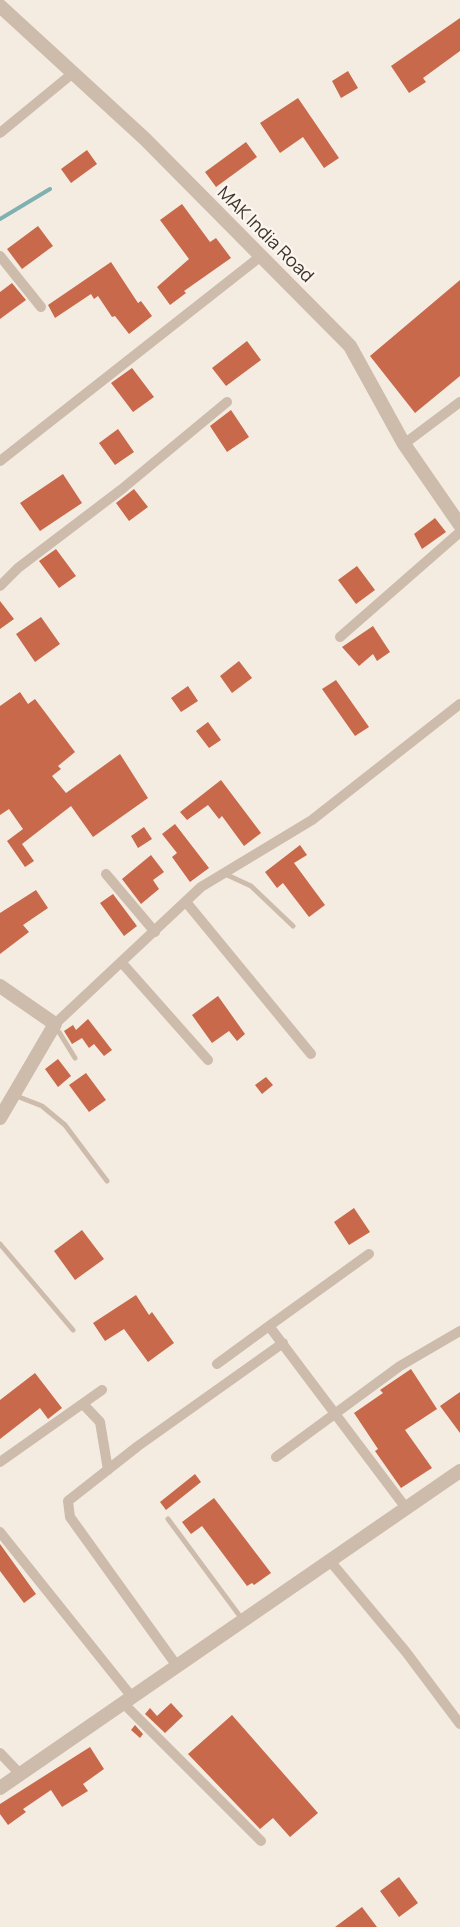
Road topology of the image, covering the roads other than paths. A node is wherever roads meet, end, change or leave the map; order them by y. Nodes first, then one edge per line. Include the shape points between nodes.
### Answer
1 (2, 11) edge
2 (73, 73) junction
3 (0, 133) edge
4 (0, 256) edge
5 (261, 256) junction
6 (41, 307) dead end
7 (227, 402) dead end
8 (460, 402) edge
9 (405, 444) junction
10 (0, 461) edge
11 (460, 525) edge
12 (460, 532) edge
13 (0, 586) edge
14 (340, 637) dead end
15 (460, 704) edge
16 (224, 873) junction
17 (106, 874) dead end
18 (186, 902) junction
19 (294, 926) dead end
20 (155, 932) junction
21 (122, 963) junction
22 (0, 986) edge
23 (53, 1026) junction
24 (311, 1054) dead end
25 (75, 1058) dead end
26 (208, 1060) dead end
27 (12, 1094) junction
28 (0, 1118) edge
29 (107, 1180) dead end
30 (0, 1244) edge
31 (369, 1254) dead end
32 (269, 1326) junction
33 (73, 1330) dead end
34 (460, 1331) edge
35 (283, 1343) junction
36 (217, 1364) dead end
37 (102, 1390) dead end
38 (82, 1404) junction
39 (335, 1413) junction
40 (276, 1456) dead end
41 (0, 1462) edge
42 (108, 1470) junction
43 (460, 1471) edge
44 (406, 1508) junction
45 (168, 1518) dead end
46 (0, 1532) edge
47 (330, 1561) junction
48 (243, 1621) junction
49 (177, 1666) junction
50 (127, 1700) junction
51 (460, 1724) edge
52 (0, 1753) edge
53 (20, 1774) junction
54 (0, 1788) edge
55 (261, 1840) dead end

1 - 2 street, MAK India Road
2 - 3 street
2 - 5 street, MAK India Road
4 - 6 street
5 - 9 street, MAK India Road via 350,346
5 - 10 street
7 - 13 street
8 - 9 street
9 - 11 street, MAK India Road
12 - 14 street
15 - 16 street via 312,819
16 - 18 street
16 - 19 lane via 251,886
17 - 20 street
18 - 20 street
18 - 24 street
20 - 21 street
21 - 23 street
21 - 26 street
22 - 23 street
23 - 25 lane
23 - 27 street
27 - 28 street
27 - 29 lane via 42,1106 65,1125
30 - 33 lane
31 - 32 street
32 - 35 street
32 - 36 street
34 - 39 street via 400,1366
35 - 39 street
35 - 42 street
37 - 38 street
38 - 41 street
38 - 42 street via 100,1422
39 - 40 street
39 - 44 street
42 - 49 street via 68,1501 67,1511
43 - 44 street
44 - 47 street
45 - 48 lane
46 - 50 street
47 - 48 street
47 - 51 street
48 - 49 street
49 - 50 street
50 - 53 street
50 - 55 street
52 - 53 street
53 - 54 street

